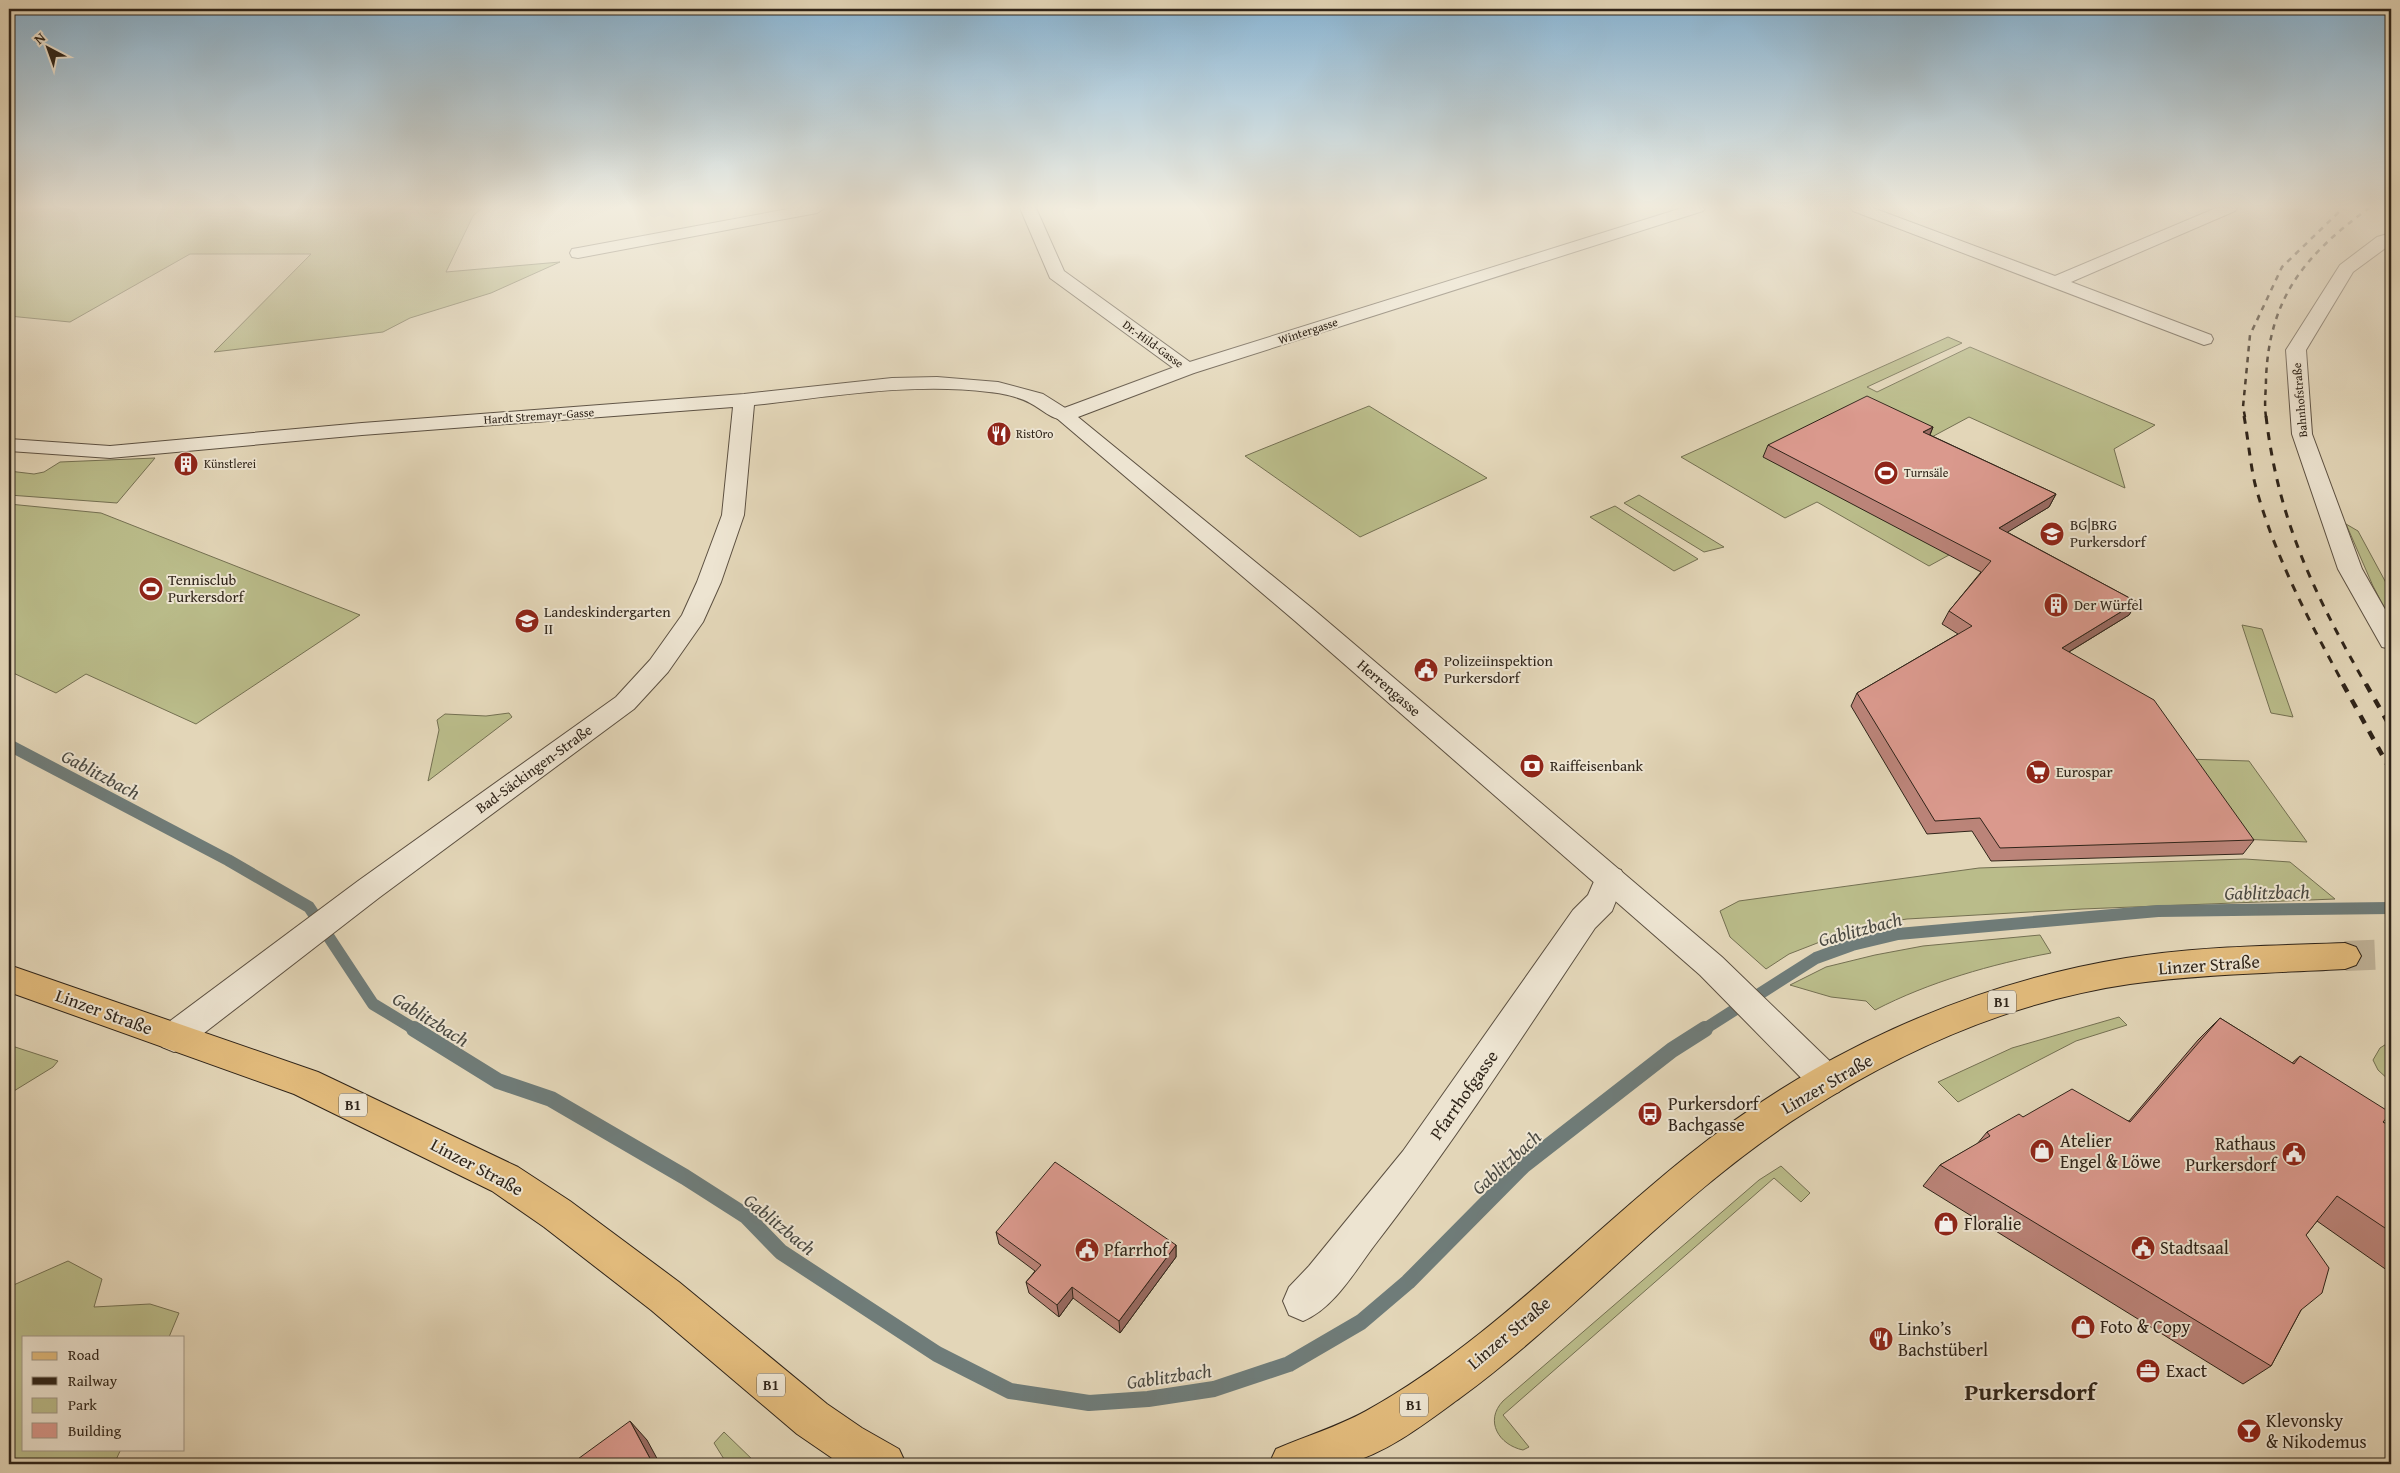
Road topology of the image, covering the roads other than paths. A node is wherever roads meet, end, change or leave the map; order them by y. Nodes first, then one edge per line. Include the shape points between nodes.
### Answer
1 (1060, 277) edge
2 (1480, 277) edge
3 (2041, 277) edge
4 (2067, 277) edge
5 (2341, 277) edge
6 (2055, 282) junction
7 (2204, 339) dead end
8 (1187, 369) junction
9 (744, 400) junction
10 (1063, 415) junction
11 (9, 446) edge
12 (2391, 641) edge
13 (1610, 878) junction
14 (2345, 956) tunnel mouth
15 (9, 978) edge
16 (174, 1037) junction
17 (1826, 1081) junction
18 (1302, 1301) dead end
19 (884, 1464) edge
20 (1291, 1464) edge

1 - 8 street, Dr.-Hild-Gasse
2 - 8 street, Wintergasse
3 - 6 street
4 - 6 street
5 - 12 street, Bahnhofstraße via 2296,350 2302,434 2350,569
6 - 7 street
8 - 10 street, Wintergasse
9 - 10 street, Hardt Stremayr-Gasse via 892,384 965,384 991,386 1022,394 1049,404
9 - 11 street, Hardt Stremayr-Gasse via 110,452
9 - 16 street, Bad-Säckingen-Straße via 733,515 694,616 659,666 625,703 369,889
10 - 13 street, Herrengasse via 1304,614
13 - 17 street, Herrengasse via 1711,966
13 - 18 street, Pfarrhofgasse via 1601,902 1584,919 1416,1163 1323,1280
14 - 17 main road, Linzer Straße / B1 via 2126,971 2070,982 2030,992 1941,1025
15 - 16 main road, Linzer Straße / B1
16 - 19 main road, Linzer Straße / B1 via 306,1084 504,1179 557,1214 665,1296 812,1419
17 - 20 main road, Linzer Straße / B1 via 1701,1166 1472,1364 1382,1425

